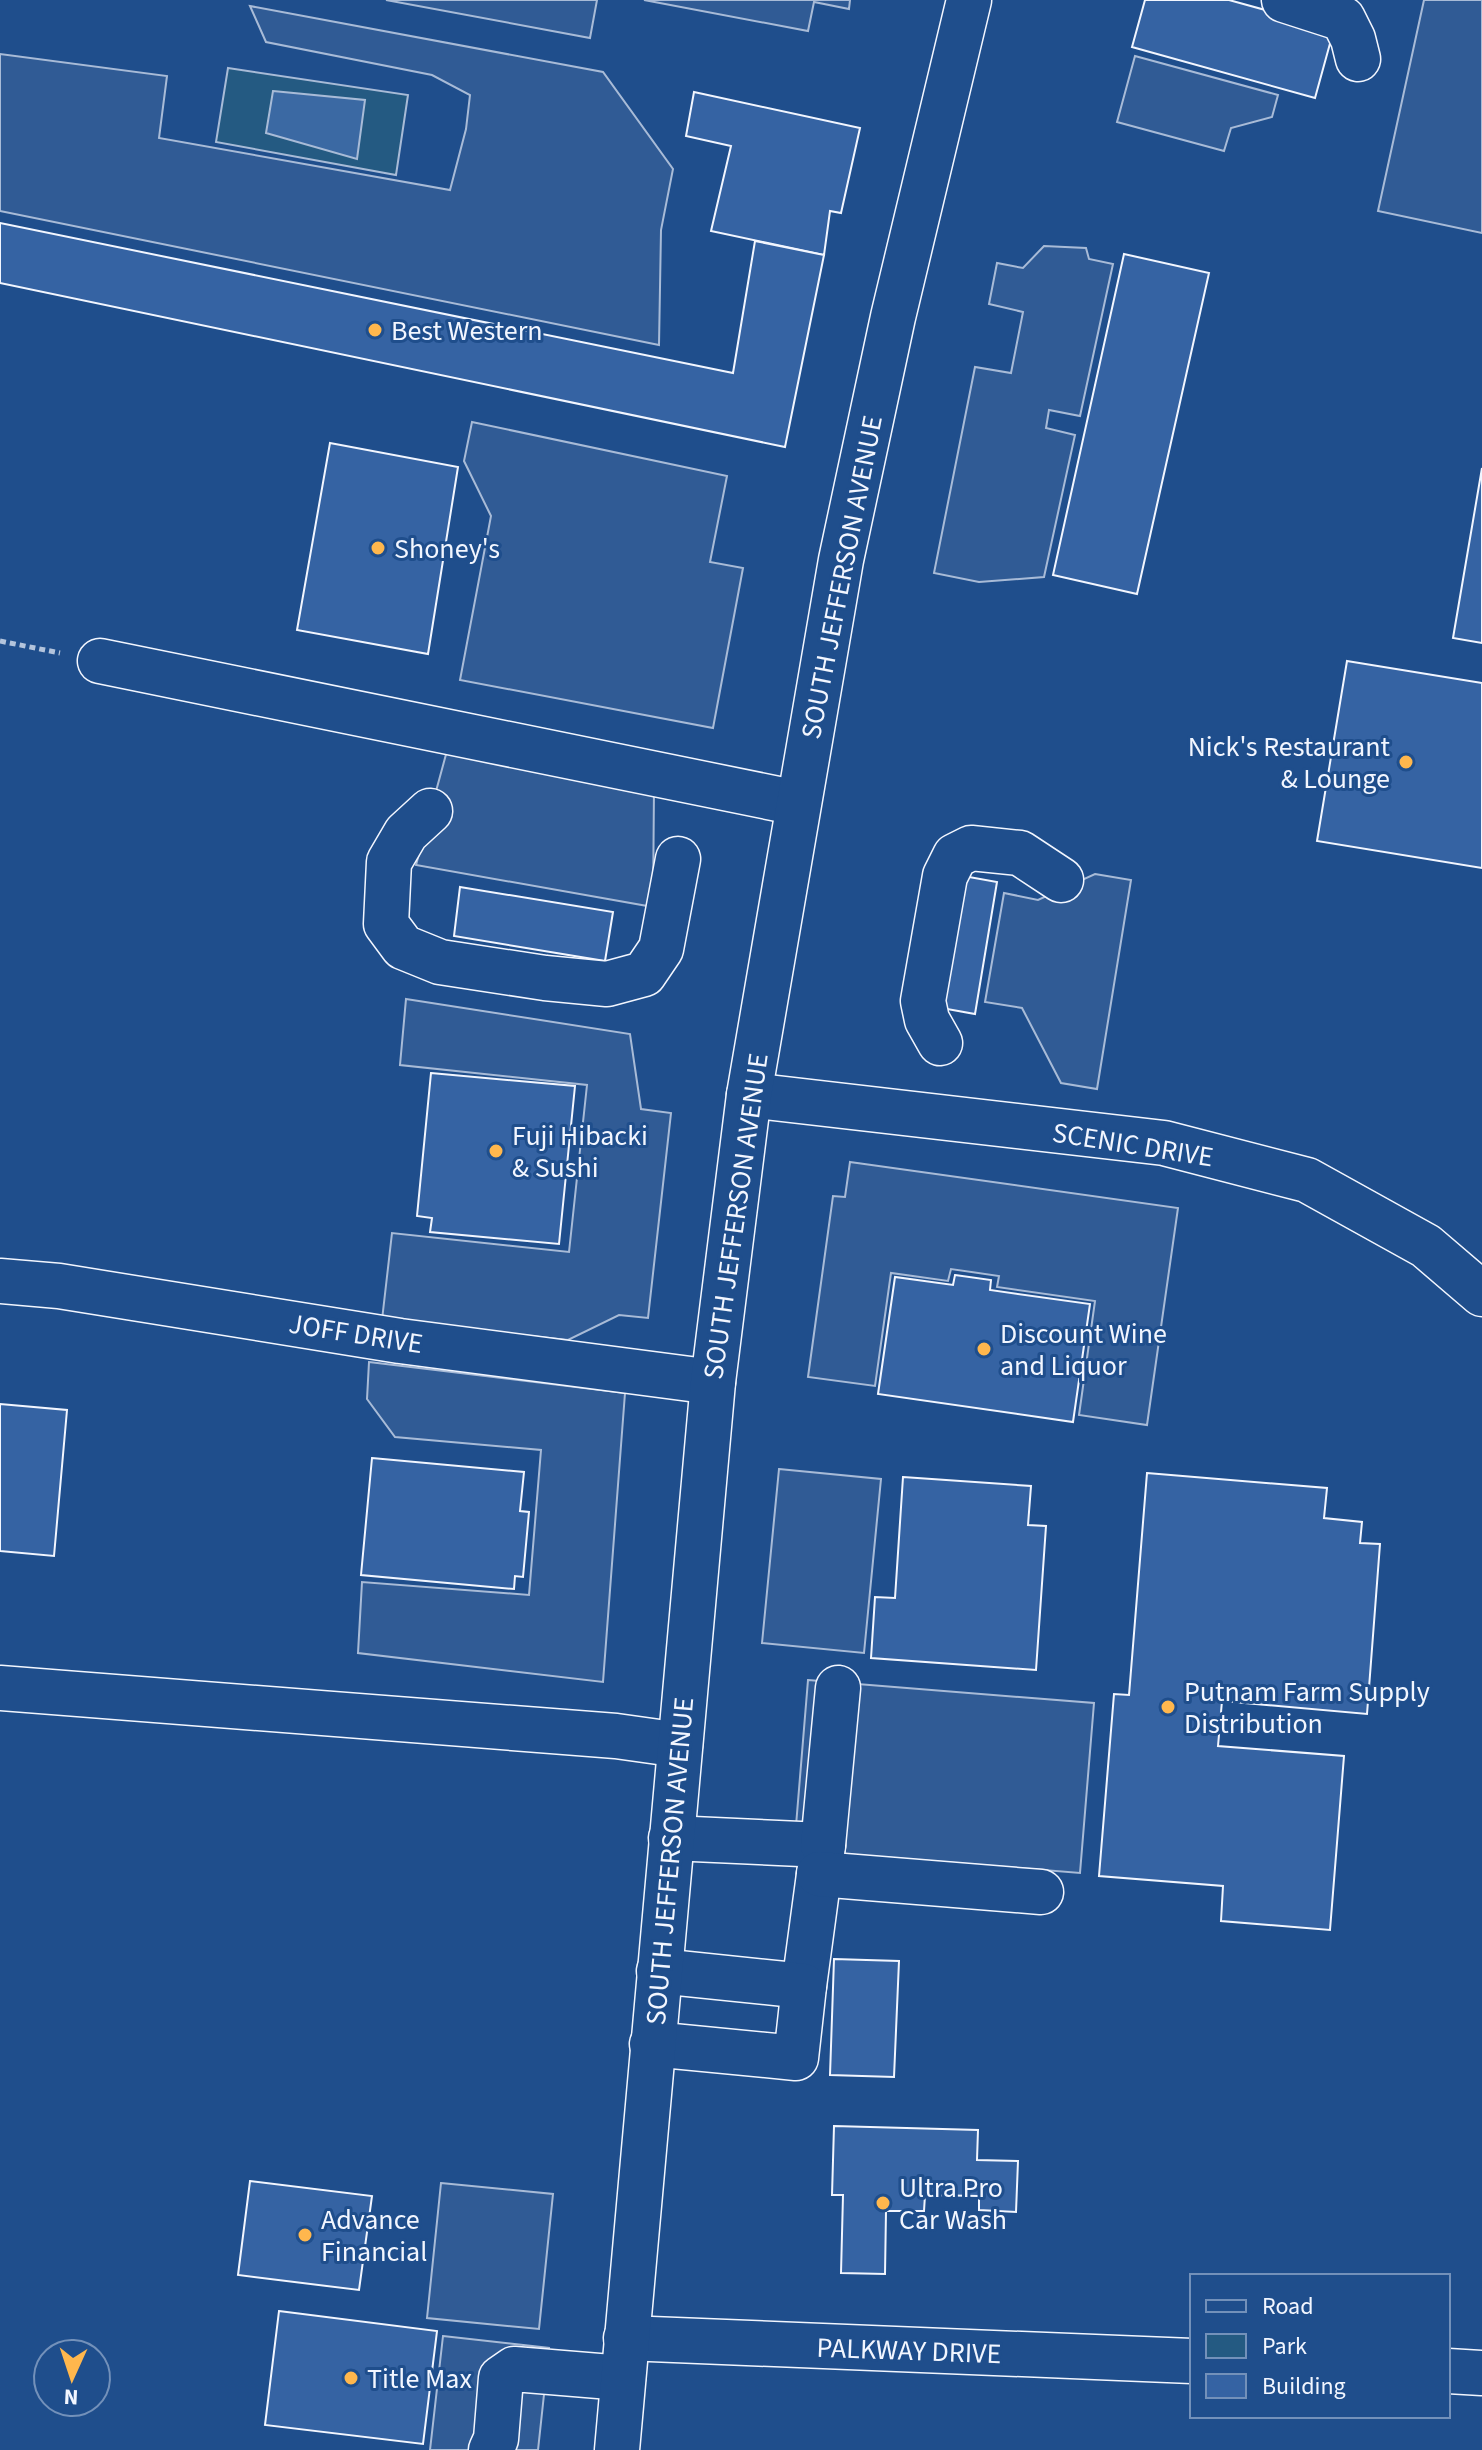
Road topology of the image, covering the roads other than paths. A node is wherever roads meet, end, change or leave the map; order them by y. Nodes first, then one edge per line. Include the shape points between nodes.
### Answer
1 (969, 0) edge
2 (1284, 0) edge
3 (1358, 59) dead end
4 (100, 661) road end
5 (798, 803) junction
6 (430, 811) dead end
7 (678, 859) dead end
8 (1061, 880) dead end
9 (940, 1043) dead end
10 (749, 1095) junction
11 (0, 1281) edge
12 (1482, 1294) edge
13 (713, 1382) junction
14 (0, 1688) edge
15 (838, 1688) dead end
16 (680, 1745) junction
17 (671, 1838) junction
18 (821, 1860) junction
19 (1041, 1892) dead end
20 (659, 1971) junction
21 (804, 1986) junction
22 (652, 2044) junction
23 (624, 2358) junction
24 (1190, 2361) edge
25 (1450, 2371) edge
26 (1482, 2373) edge
27 (491, 2450) edge
28 (617, 2450) edge

1 - 5 main road, SOUTH JEFFERSON AVENUE via 841,560
2 - 3 main road via 1343,19
4 - 5 main road
5 - 10 main road, SOUTH JEFFERSON AVENUE
6 - 7 main road via 406,833 389,862 386,924 403,947 440,962 607,984 644,974 661,949
8 - 9 main road via 1020,853 971,848 955,856 945,876 923,1001
10 - 12 main road, SCENIC DRIVE via 1164,1143 1307,1180 1426,1246
10 - 13 main road, SOUTH JEFFERSON AVENUE
11 - 13 main road, JOFF DRIVE
13 - 16 main road, SOUTH JEFFERSON AVENUE
14 - 16 main road
15 - 18 main road
16 - 17 main road, SOUTH JEFFERSON AVENUE
17 - 18 main road
17 - 20 main road, SOUTH JEFFERSON AVENUE
18 - 19 main road
18 - 21 main road
20 - 21 main road
20 - 22 main road, SOUTH JEFFERSON AVENUE
21 - 22 main road via 796,2058
22 - 23 main road, SOUTH JEFFERSON AVENUE
23 - 24 main road, PALKWAY DRIVE
23 - 27 main road, PALKWAY DRIVE via 514,2369 501,2378
23 - 28 main road, SOUTH JEFFERSON AVENUE
25 - 26 main road

